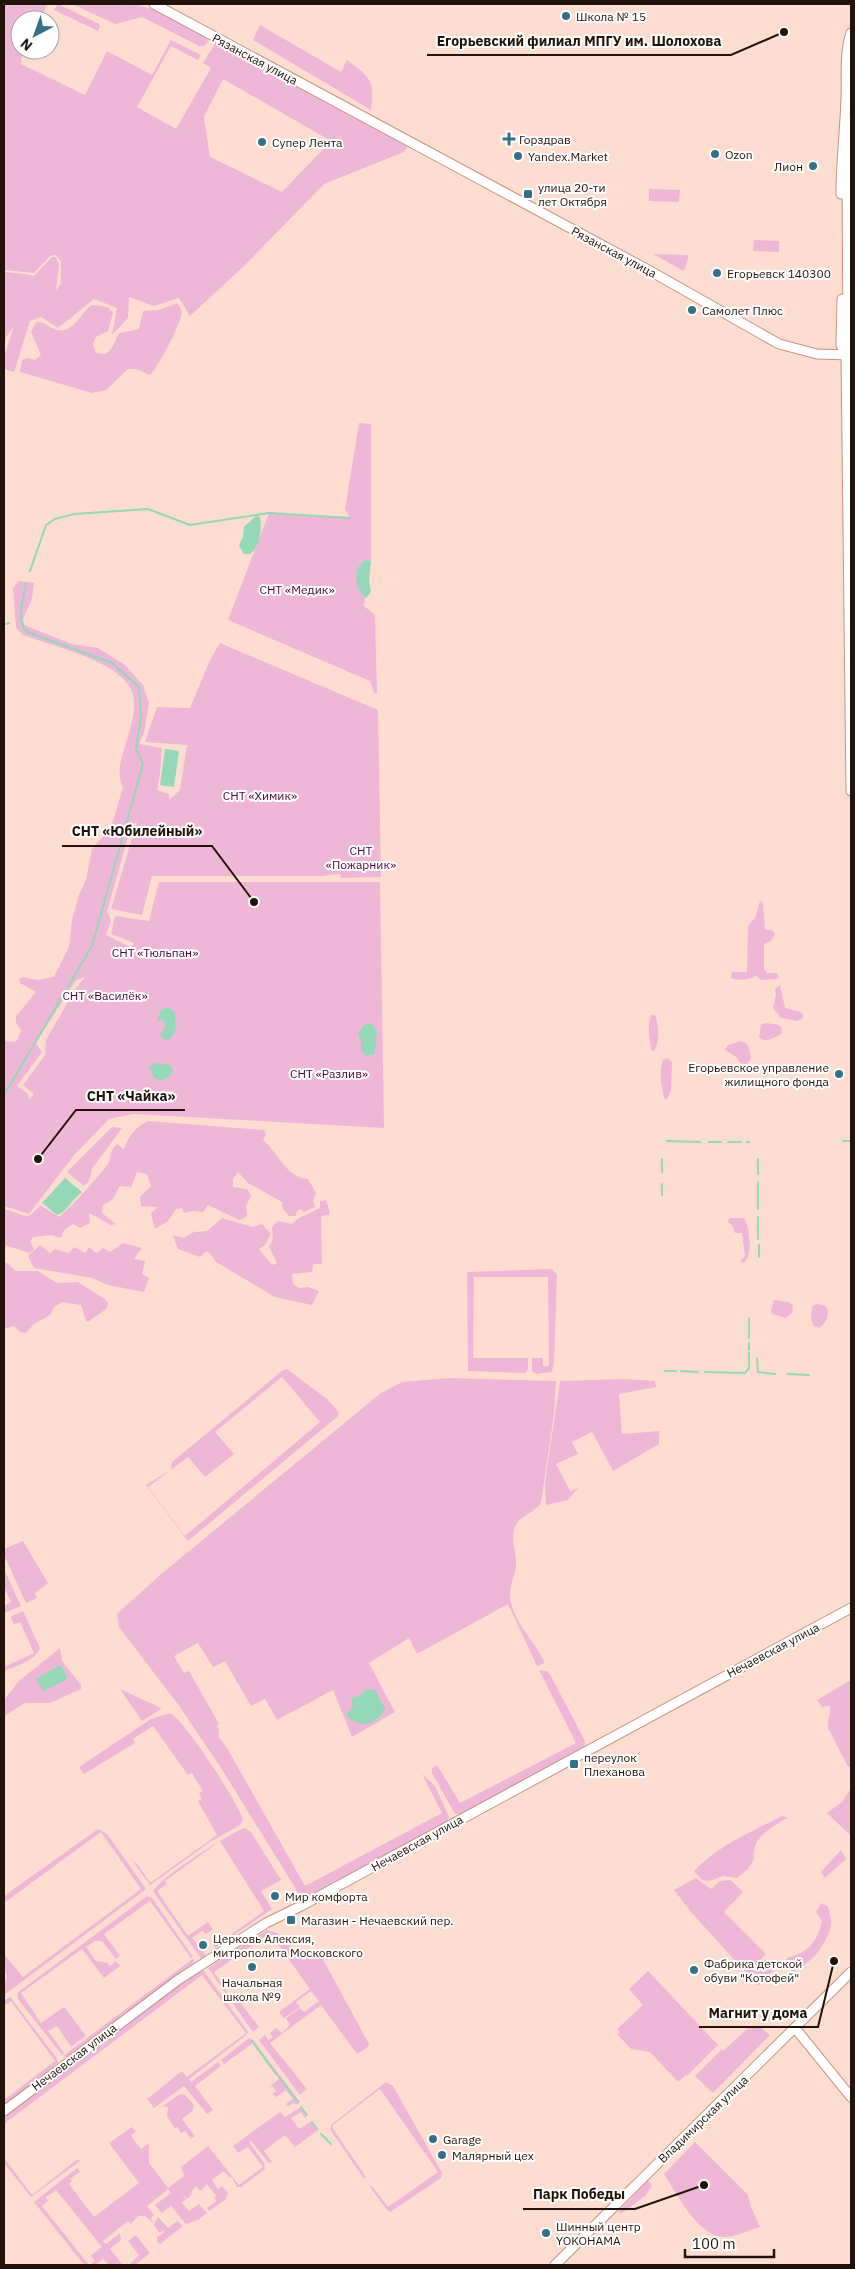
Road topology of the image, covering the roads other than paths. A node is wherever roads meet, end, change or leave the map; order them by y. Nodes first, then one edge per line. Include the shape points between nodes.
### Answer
1 (154, 4) edge
2 (166, 4) edge
3 (851, 33) edge
4 (851, 119) edge
5 (382, 127) junction
6 (844, 176) junction
7 (848, 355) edge
8 (851, 791) edge
9 (851, 1608) edge
10 (851, 1972) edge
11 (795, 2028) junction
12 (851, 2097) edge
13 (4, 2111) edge
14 (555, 2265) edge

1 - 5 street, Рязанская улица
2 - 5 street, Рязанская улица
3 - 6 street
4 - 6 street
5 - 7 street, Рязанская улица via 779,344 817,354
6 - 7 street
7 - 8 street
9 - 13 street, Нечаевская улица via 266,1923 133,2012
10 - 11 street, Владимирская улица
11 - 12 street
11 - 14 street, Владимирская улица

